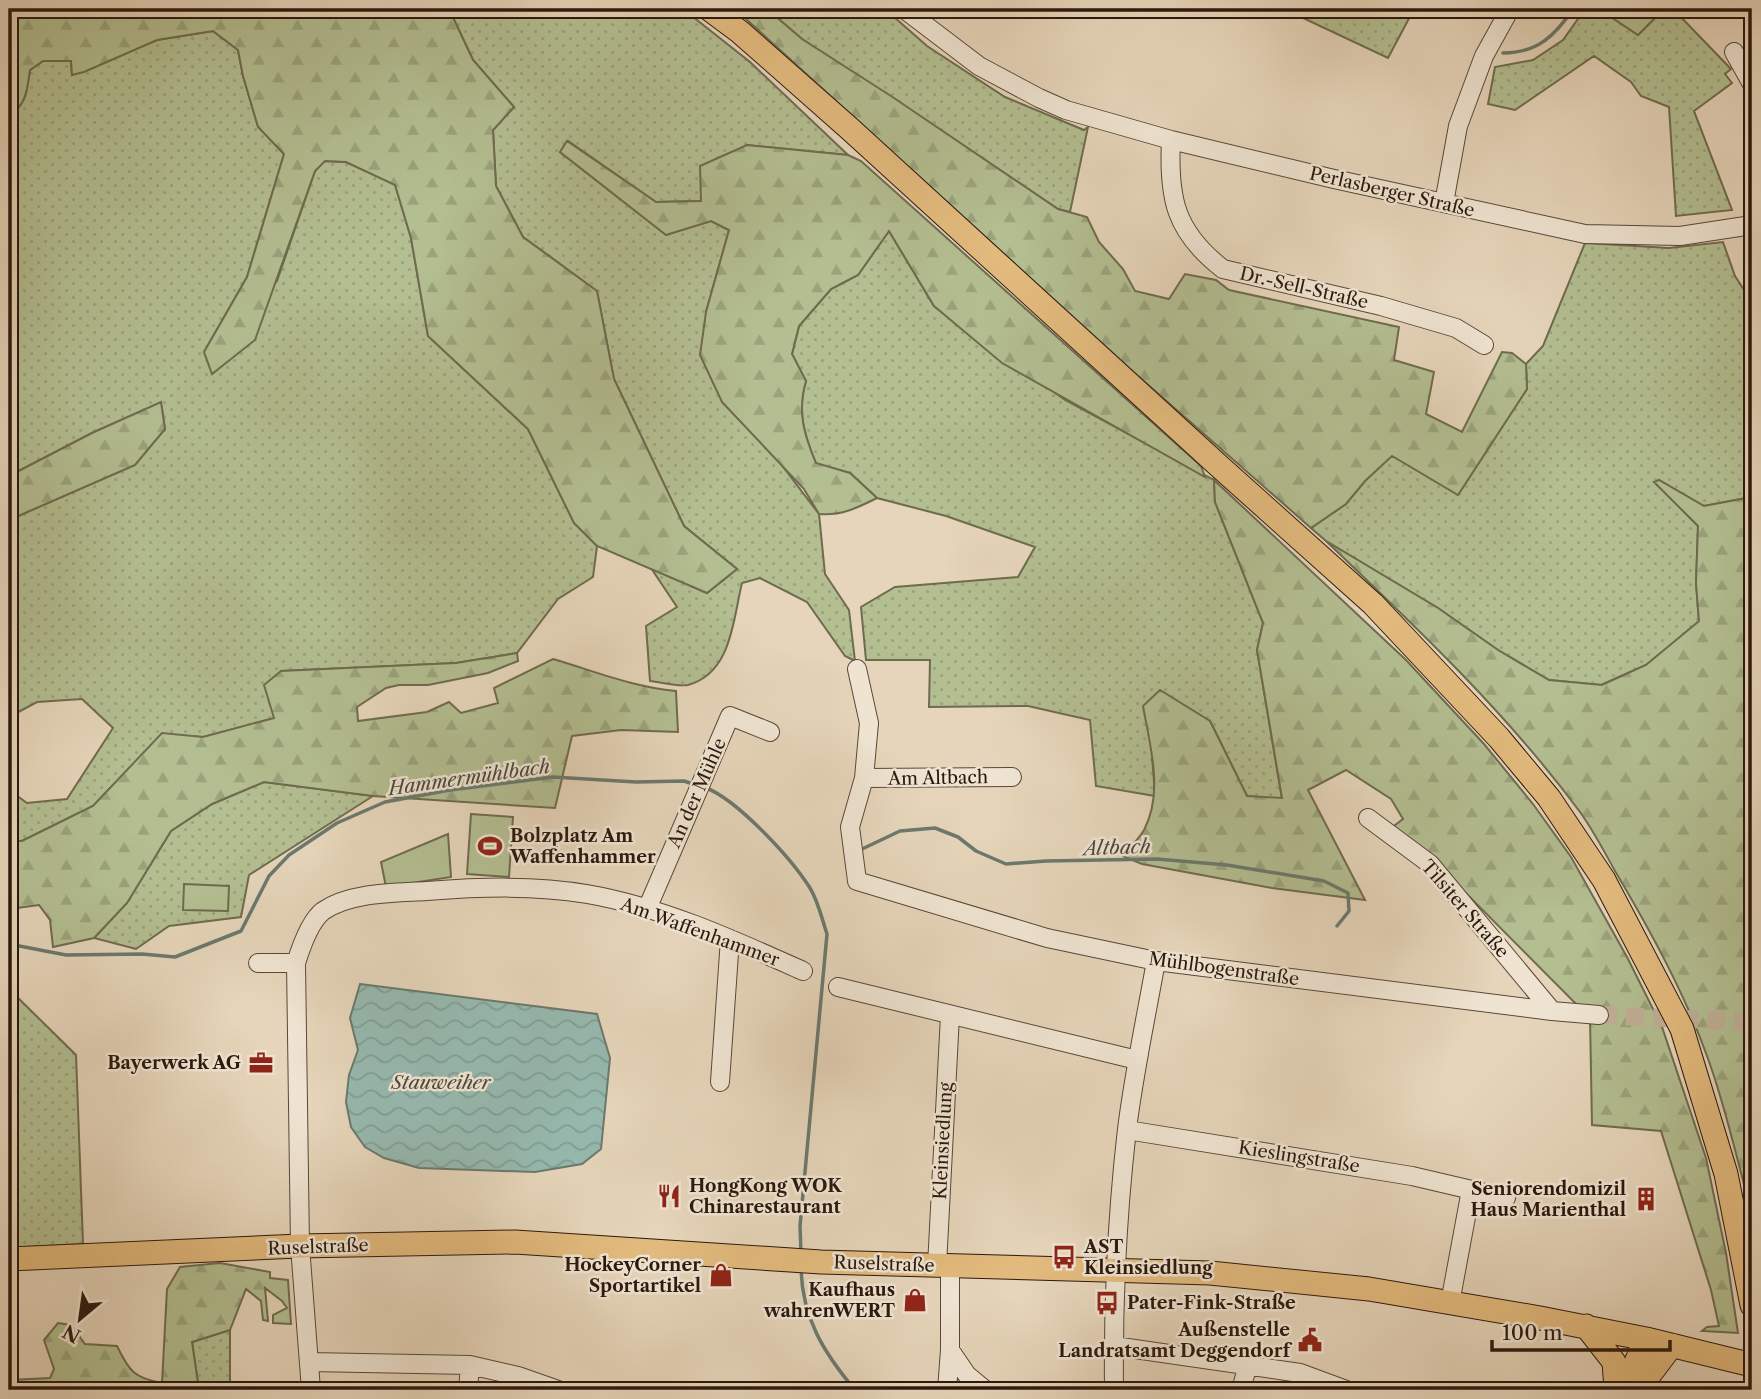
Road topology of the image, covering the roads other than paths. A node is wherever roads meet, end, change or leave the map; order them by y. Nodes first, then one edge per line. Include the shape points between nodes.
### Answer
1 (709, 9) edge
2 (904, 9) edge
3 (1510, 9) edge
4 (1734, 52) dead end
5 (1752, 84) edge
6 (1171, 140) junction
7 (1444, 203) junction
8 (1752, 225) edge
9 (1484, 345) dead end
10 (857, 669) dead end
11 (770, 732) dead end
12 (1012, 777) dead end
13 (864, 778) junction
14 (1368, 818) dead end
15 (647, 909) junction
16 (730, 939) junction
17 (1157, 961) junction
18 (258, 963) dead end
19 (296, 963) junction
20 (803, 971) dead end
21 (838, 987) dead end
22 (1552, 1011) junction
23 (1599, 1015) tunnel mouth
24 (950, 1016) junction
25 (1137, 1060) junction
26 (720, 1082) dead end
27 (1127, 1130) junction
28 (1471, 1190) junction
29 (1506, 1198) dead end
30 (300, 1246) junction
31 (9, 1259) edge
32 (943, 1266) junction
33 (1115, 1272) junction
34 (1450, 1303) junction
35 (1752, 1305) edge
36 (1586, 1326) junction
37 (1646, 1339) junction
38 (1672, 1345) junction
39 (1114, 1346) junction
40 (950, 1350) junction
41 (309, 1362) junction
42 (1248, 1364) junction
43 (470, 1365) junction
44 (1752, 1365) edge
45 (967, 1375) junction
46 (947, 1386) edge
47 (311, 1390) edge
48 (468, 1390) edge
49 (558, 1390) edge
50 (985, 1390) edge
51 (1114, 1390) edge
52 (1241, 1390) edge
53 (1346, 1390) edge
54 (1616, 1390) edge
55 (1624, 1390) edge
56 (1639, 1390) edge

1 - 35 main road via 850,129 1373,604 1549,798 1604,880 1682,1029 1726,1174
2 - 6 street, Perlasberger Straße via 979,66 1039,99
3 - 7 street via 1484,56 1458,126
4 - 5 street
6 - 7 street, Perlasberger Straße
6 - 9 street, Dr.-Sell-Straße via 1169,171 1176,214 1205,256 1223,269 1381,306 1456,328
7 - 8 street, Perlasberger Straße via 1585,234 1679,236
10 - 13 street via 869,723
11 - 15 street, An der Mühle via 730,716
12 - 13 street, Am Altbach
13 - 17 street, Mühlbogenstraße via 850,827 857,881 1047,938
14 - 22 street, Tilsiter Straße via 1430,864
15 - 16 street, Am Waffenhammer
15 - 19 street, Am Waffenhammer via 555,890 482,887 360,895 322,912 303,940
16 - 20 street, Am Waffenhammer
16 - 26 street
17 - 22 street, Mühlbogenstraße
17 - 25 street
18 - 19 street
19 - 30 street, Am Waffenhammer
21 - 24 street
22 - 23 street, Mühlbogenstraße
24 - 25 street
24 - 32 street, Kleinsiedlung
25 - 27 street
27 - 28 street, Kieslingstraße via 1402,1174
27 - 33 street
28 - 29 street, Kieslingstraße
28 - 34 street
30 - 31 main road, Ruselstraße
30 - 32 main road, Ruselstraße via 514,1242
30 - 41 street, Am Waffenhammer
32 - 33 main road, Ruselstraße
32 - 40 street, Kleinsiedlung
33 - 34 main road, Ruselstraße via 1275,1278
33 - 39 street
34 - 36 main road, Ruselstraße
36 - 37 main road, Ruselstraße
36 - 54 main road via 1614,1362
37 - 38 main road, Ruselstraße
37 - 55 main road
38 - 44 main road, Ruselstraße
38 - 56 main road
39 - 42 street
39 - 51 street
40 - 45 street
40 - 46 street, Kleinsiedlung
41 - 43 street
41 - 47 street, Am Waffenhammer
42 - 52 street
42 - 53 street via 1300,1373
43 - 48 street
43 - 49 street
45 - 46 street
45 - 50 street

